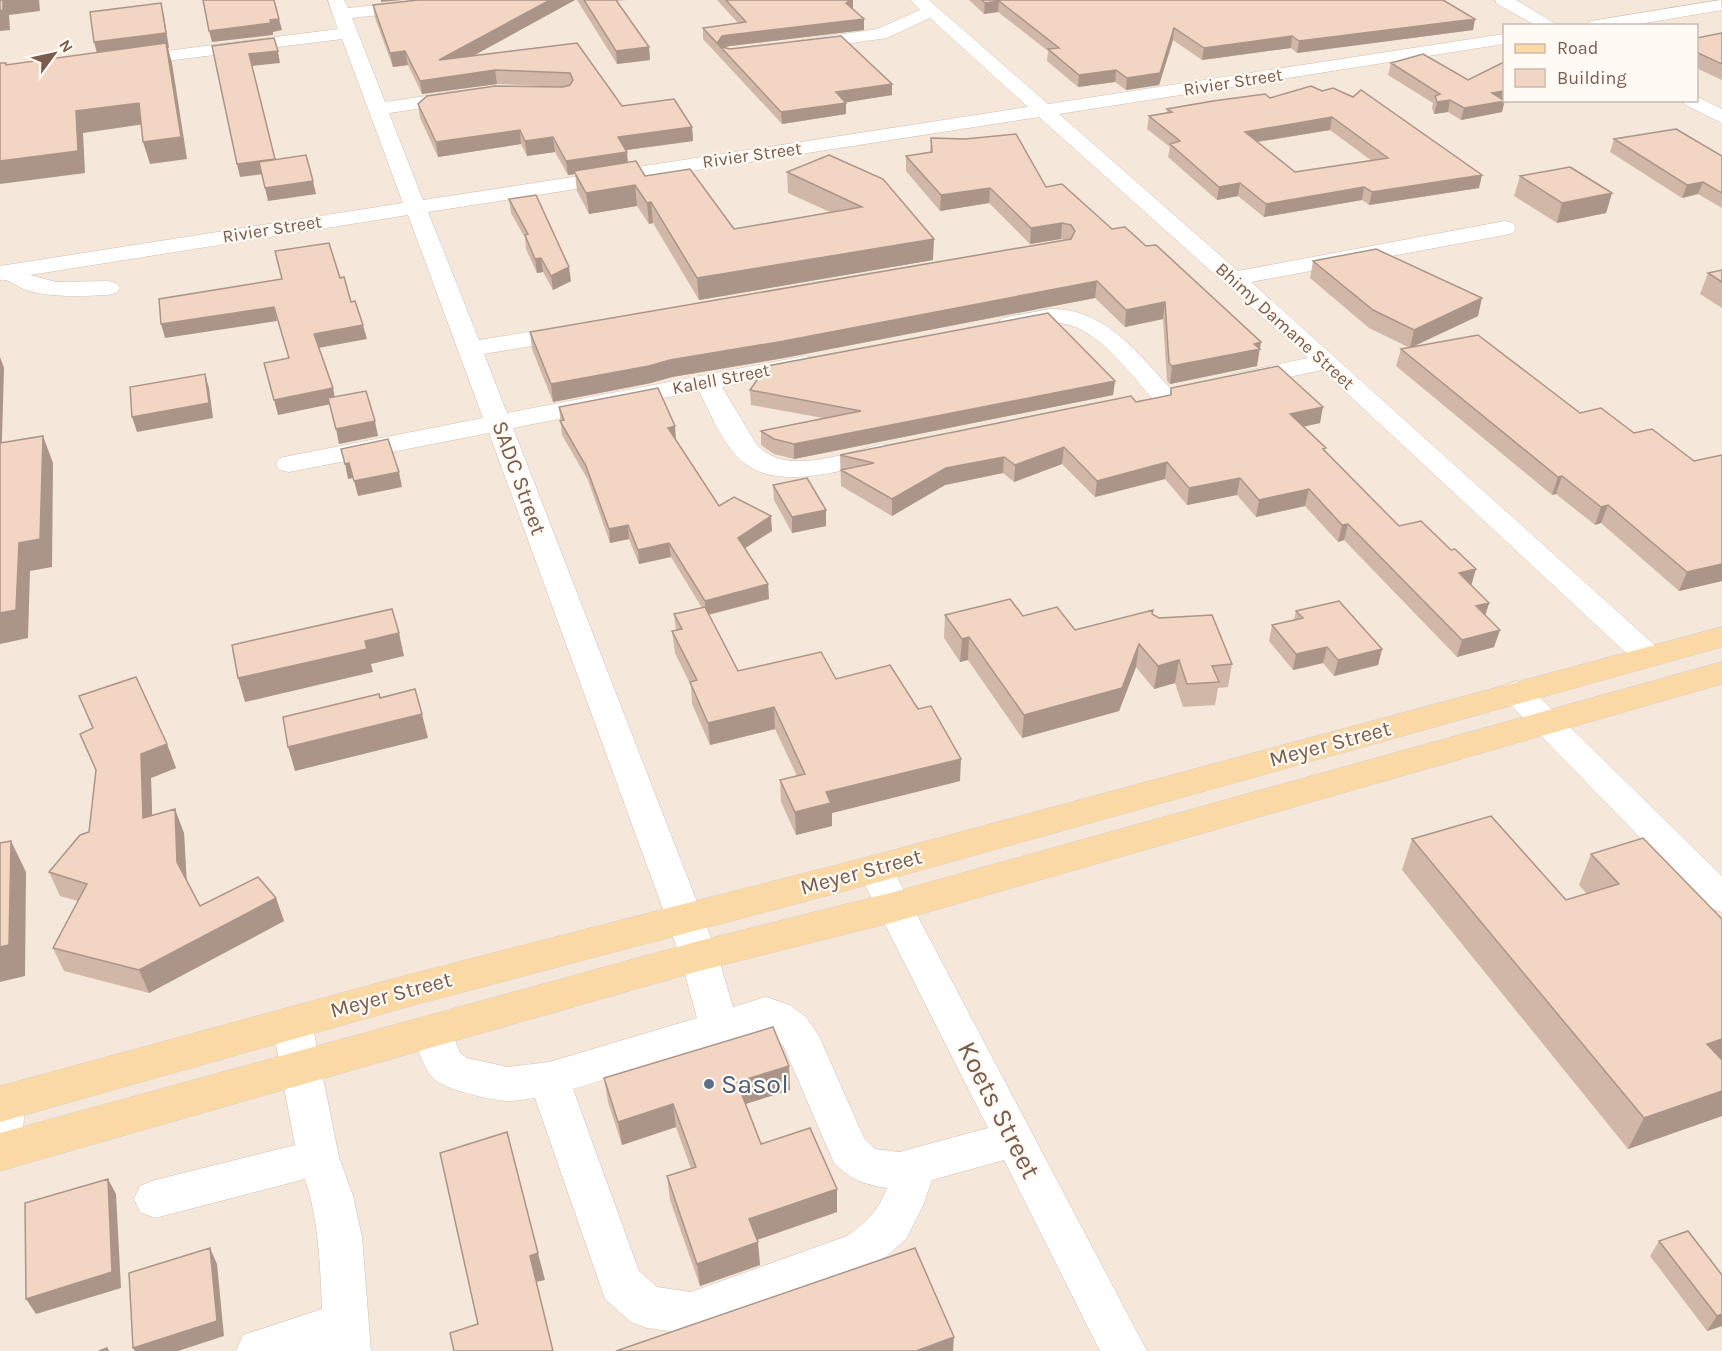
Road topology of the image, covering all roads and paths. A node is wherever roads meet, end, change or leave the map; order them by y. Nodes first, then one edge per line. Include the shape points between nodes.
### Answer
1 (471, 0) edge
2 (1503, 0) edge
3 (1722, 4) edge
4 (925, 6) edge
5 (342, 16) edge
6 (1547, 24) edge
7 (1603, 24) edge
8 (1503, 39) edge
9 (788, 47) edge
10 (105, 64) edge
11 (475, 95) edge
12 (1695, 102) edge
13 (378, 109) junction
14 (1046, 112) junction
15 (1722, 117) edge
16 (415, 206) junction
17 (1505, 228) dead end
18 (5, 272) edge
19 (1233, 279) junction
20 (108, 288) dead end
21 (984, 328) edge
22 (589, 329) edge
23 (471, 349) junction
24 (833, 357) edge
25 (1327, 362) junction
26 (706, 382) junction
27 (1222, 384) edge
28 (1164, 396) edge
29 (498, 423) junction
30 (905, 448) edge
31 (289, 464) dead end
32 (1722, 637) edge
33 (1648, 656) junction
34 (1722, 673) edge
35 (1516, 693) junction
36 (1545, 723) junction
37 (875, 868) junction
38 (1722, 898) edge
39 (894, 907) junction
40 (683, 919) junction
41 (699, 956) junction
42 (291, 1023) junction
43 (719, 1026) junction
44 (433, 1031) junction
45 (302, 1069) junction
46 (549, 1079) junction
47 (2, 1104) edge
48 (1014, 1139) junction
49 (0, 1143) edge
50 (0, 1152) edge
51 (318, 1156) junction
52 (915, 1168) junction
53 (155, 1199) dead end
54 (347, 1337) edge
55 (259, 1351) edge
56 (1124, 1351) edge

1 - 5 street
2 - 6 street
3 - 7 street
4 - 9 street via 881,34
4 - 14 street, Bhimy Damane Street
5 - 10 street
5 - 13 street, SADC Street
8 - 14 street, Rivier Street
11 - 13 street
12 - 15 street
13 - 16 street, SADC Street
14 - 16 street, Rivier Street
14 - 19 street, Bhimy Damane Street
16 - 18 street, Rivier Street
16 - 23 street, SADC Street
17 - 19 street
18 - 20 street via 41,286
19 - 25 street, Bhimy Damane Street
21 - 28 street via 1038,318 1074,318 1103,334
22 - 23 street
23 - 29 street, SADC Street
24 - 26 street, Kalell Street
25 - 27 street
25 - 33 street, Bhimy Damane Street
26 - 29 street, Kalell Street
26 - 30 street via 752,456 764,464 800,469
29 - 31 street, Kalell Street
29 - 40 street, SADC Street
32 - 33 main road, Meyer Street
33 - 35 main road, Meyer Street
34 - 36 main road
35 - 36 street
35 - 37 main road, Meyer Street
36 - 38 street
36 - 39 main road
37 - 39 street, Koets Street
37 - 40 main road, Meyer Street
39 - 41 main road
39 - 48 street, Koets Street
40 - 41 street, SADC Street
40 - 42 main road, Meyer Street
41 - 43 street, SADC Street
41 - 44 main road
42 - 45 street
42 - 47 main road, Meyer Street
43 - 46 street
43 - 52 street via 766,1013 789,1023 800,1036 849,1150 860,1162 872,1167 899,1171
44 - 45 main road
44 - 46 street via 446,1065 457,1073 508,1084
45 - 50 main road
45 - 51 street
46 - 52 street via 621,1284 647,1307 691,1313 861,1251 881,1238 898,1217
47 - 49 street
48 - 52 street
48 - 56 street, Koets Street
51 - 53 street
51 - 54 street via 332,1196 340,1237
54 - 55 street

